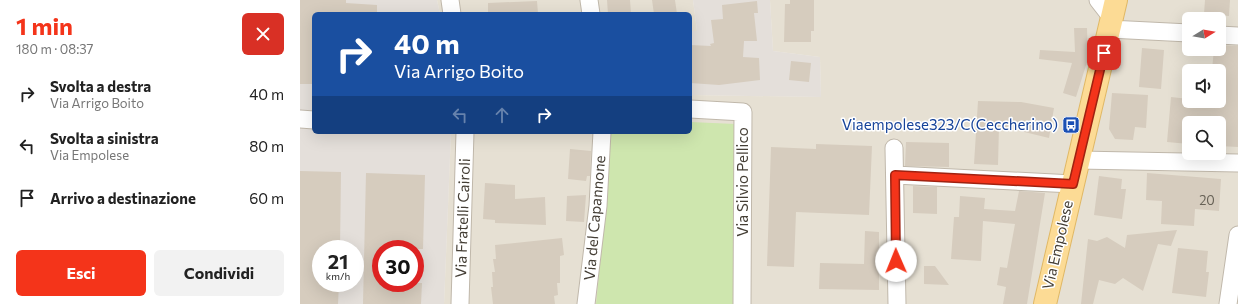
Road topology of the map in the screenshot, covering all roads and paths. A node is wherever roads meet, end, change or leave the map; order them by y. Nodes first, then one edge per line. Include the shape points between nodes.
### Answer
1 (450, 0) edge
2 (589, 0) edge
3 (1098, 0) edge
4 (452, 12) edge
5 (591, 12) edge
6 (1113, 16) edge
7 (1182, 31) edge
8 (1226, 35) edge
9 (1238, 36) edge
10 (692, 109) edge
11 (300, 119) edge
12 (312, 120) edge
13 (465, 134) edge
14 (602, 134) edge
15 (894, 148) dead end
16 (1078, 160) junction
17 (1238, 163) edge
18 (895, 175) junction
19 (1073, 184) junction
20 (1238, 235) edge
21 (1232, 296) edge
22 (460, 304) edge
23 (586, 304) edge
24 (747, 304) edge
25 (897, 304) edge
26 (1045, 304) edge

1 - 4 street
2 - 5 street
3 - 6 street
6 - 7 street
6 - 16 main road, Via Empolese
8 - 9 street
10 - 24 street, Via Silvio Pellico via 743,112
11 - 12 street
13 - 22 street, Via Fratelli Cairoli
14 - 23 street, Via del Capannone via 598,206
15 - 18 street
16 - 17 street
16 - 19 main road, Via Empolese
18 - 19 street
18 - 25 street
19 - 26 main road, Via Empolese
20 - 21 street

